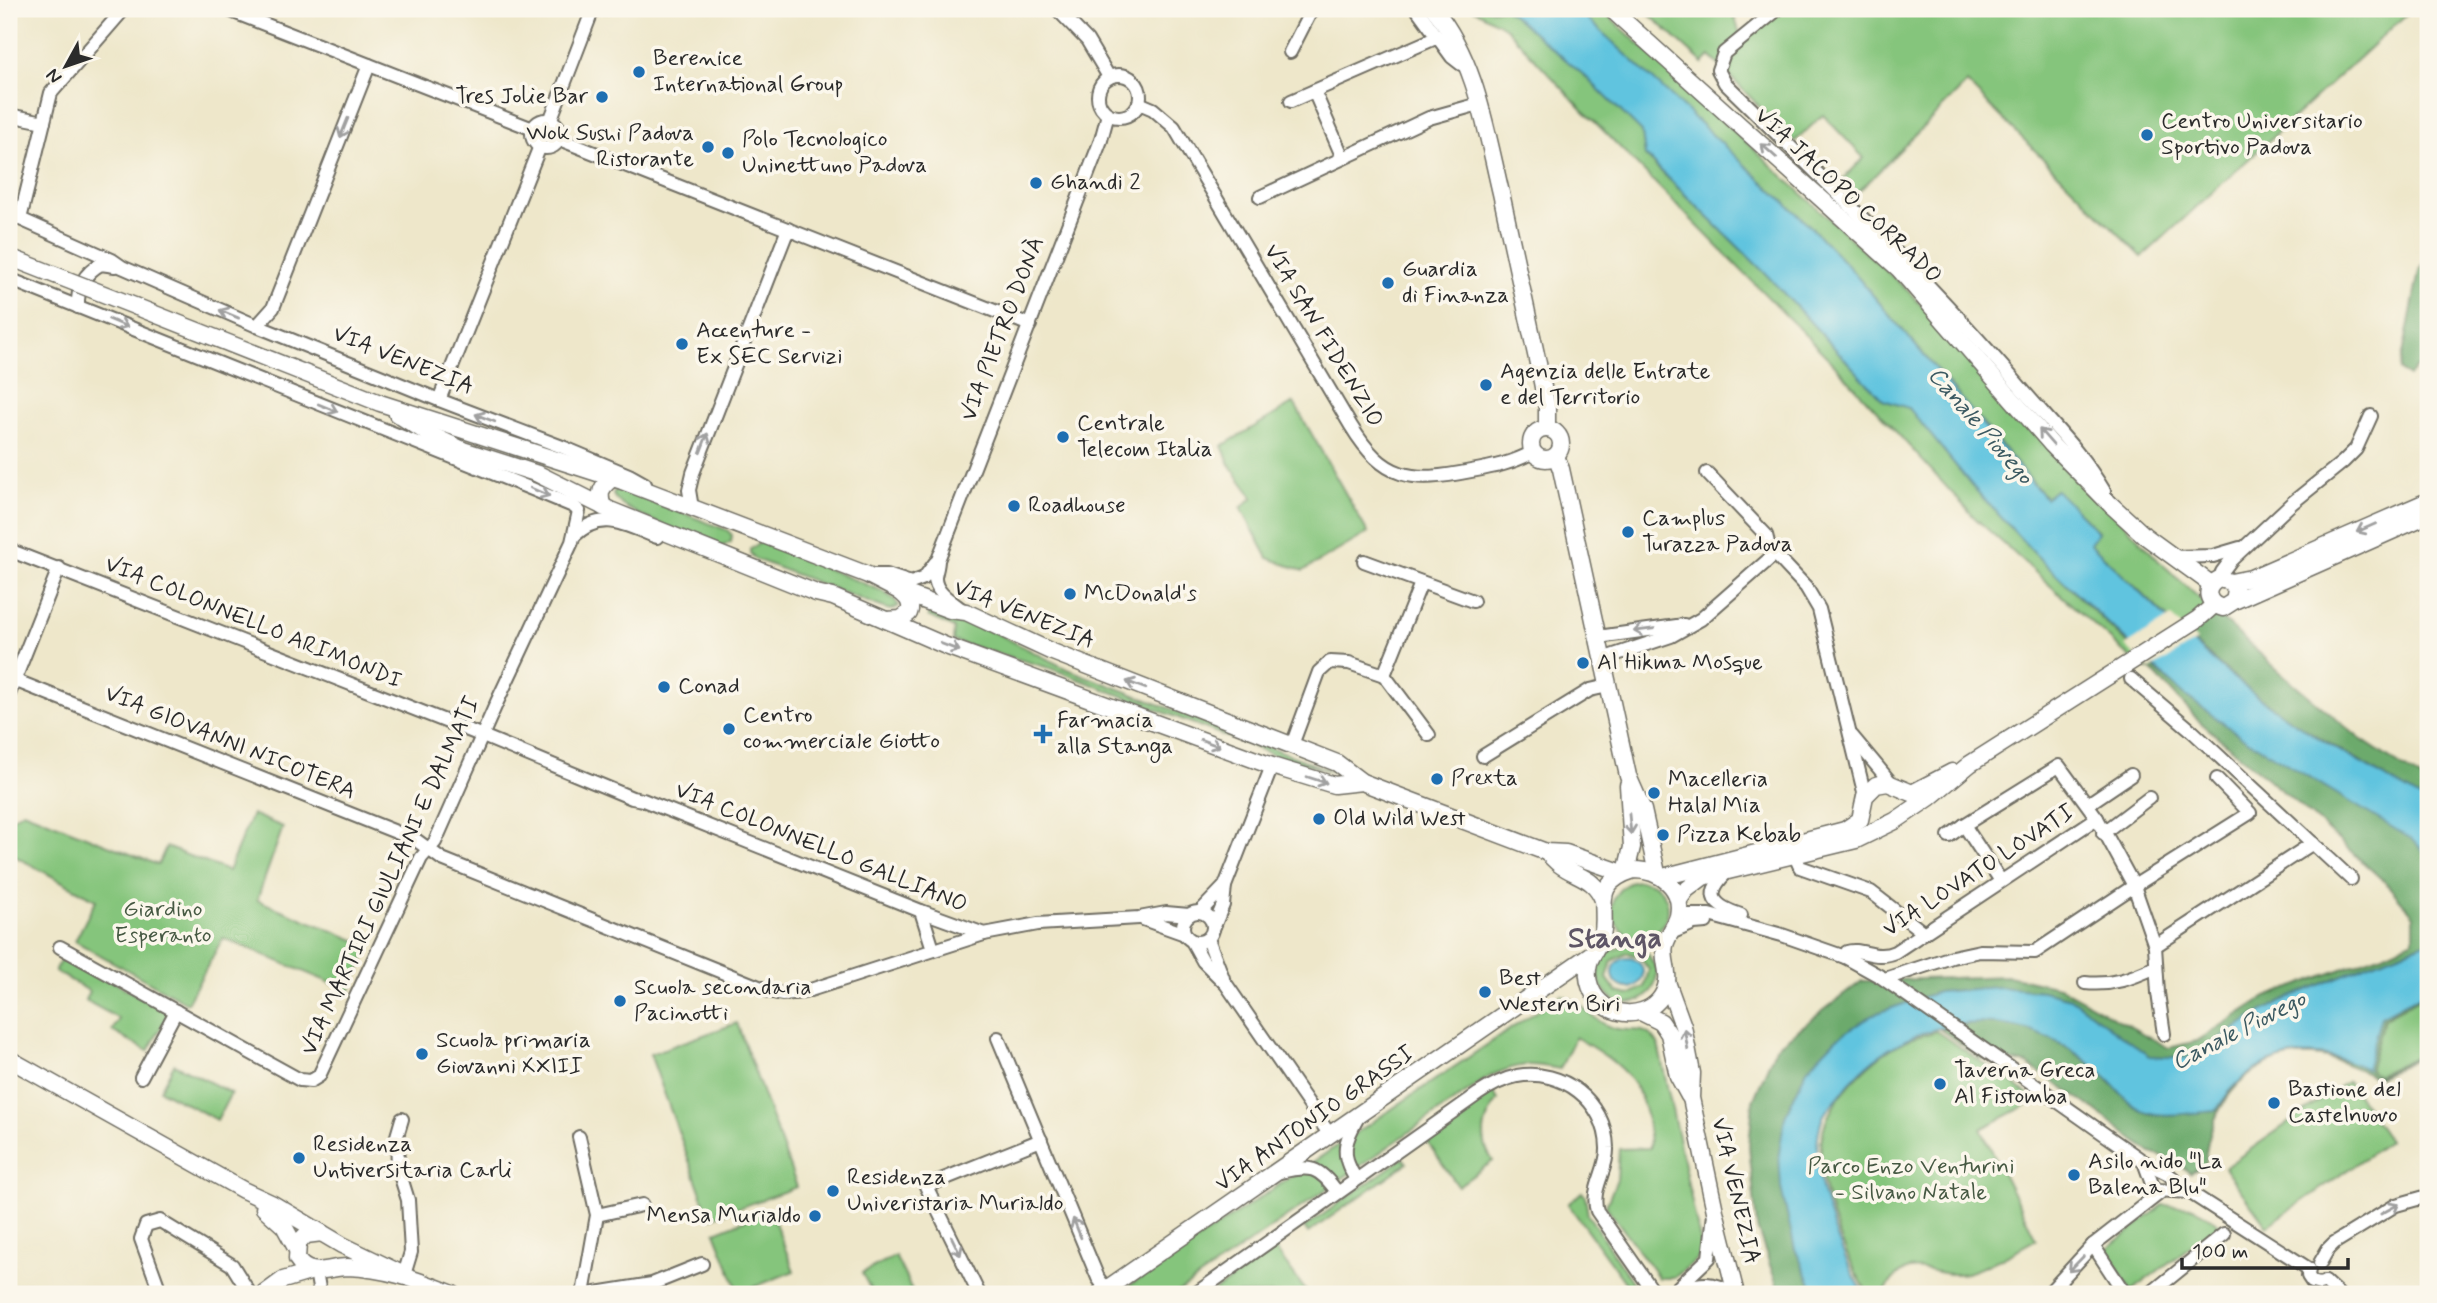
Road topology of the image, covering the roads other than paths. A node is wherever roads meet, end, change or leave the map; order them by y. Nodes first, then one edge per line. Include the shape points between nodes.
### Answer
1 (124, 9) edge
2 (226, 9) edge
3 (593, 9) edge
4 (1057, 9) edge
5 (1312, 9) edge
6 (1417, 9) edge
7 (1434, 9) edge
8 (1611, 9) edge
9 (1620, 9) edge
10 (1778, 9) edge
11 (1629, 24) junction
12 (1438, 37) junction
13 (1290, 52) dead end
14 (1464, 63) junction
15 (369, 65) junction
16 (1109, 77) junction
17 (1314, 91) junction
18 (1291, 101) dead end
19 (1139, 103) junction
20 (1479, 104) junction
21 (1108, 114) junction
22 (9, 115) edge
23 (550, 121) junction
24 (44, 122) junction
25 (533, 129) junction
26 (559, 139) junction
27 (540, 146) junction
28 (1343, 158) junction
29 (1260, 197) dead end
30 (14, 217) edge
31 (788, 229) junction
32 (9, 257) edge
33 (122, 267) junction
34 (9, 279) edge
35 (78, 307) junction
36 (1030, 325) junction
37 (257, 326) junction
38 (439, 400) junction
39 (380, 403) junction
40 (2371, 416) dead end
41 (1547, 429) junction
42 (386, 431) junction
43 (444, 442) junction
44 (1533, 452) junction
45 (1556, 456) junction
46 (1707, 473) dead end
47 (613, 478) junction
48 (666, 498) junction
49 (2428, 500) edge
50 (579, 503) junction
51 (2110, 504) junction
52 (603, 507) junction
53 (692, 508) junction
54 (2428, 515) edge
55 (573, 539) junction
56 (2247, 544) junction
57 (699, 546) junction
58 (9, 550) edge
59 (1775, 554) junction
60 (2172, 557) junction
61 (938, 560) junction
62 (1364, 561) dead end
63 (59, 568) junction
64 (868, 575) junction
65 (2221, 582) junction
66 (1421, 583) junction
67 (899, 591) junction
68 (1473, 601) dead end
69 (2234, 601) junction
70 (2214, 605) junction
71 (966, 612) junction
72 (887, 620) junction
73 (1691, 625) junction
74 (1598, 637) junction
75 (1602, 659) junction
76 (2128, 673) junction
77 (1384, 675) junction
78 (14, 680) junction
79 (1608, 686) junction
80 (9, 694) edge
81 (491, 716) junction
82 (1850, 733) junction
83 (1429, 735) dead end
84 (482, 736) junction
85 (1292, 745) junction
86 (1483, 756) dead end
87 (1970, 764) junction
88 (1272, 765) junction
89 (2131, 775) dead end
90 (1628, 776) junction
91 (2217, 779) dead end
92 (1362, 782) junction
93 (1894, 785) junction
94 (2149, 799) dead end
95 (643, 800) junction
96 (1865, 801) junction
97 (2088, 804) junction
98 (2097, 818) junction
99 (1893, 820) junction
100 (1964, 825) junction
101 (2103, 832) junction
102 (1949, 836) dead end
103 (2313, 843) junction
104 (429, 849) junction
105 (1546, 852) junction
106 (1795, 856) junction
107 (1625, 873) junction
108 (1726, 873) junction
109 (1660, 875) junction
110 (2351, 879) dead end
111 (2001, 881) junction
112 (1225, 886) junction
113 (2134, 886) junction
114 (1603, 900) junction
115 (1679, 903) junction
116 (921, 911) junction
117 (1195, 913) junction
118 (1139, 918) junction
119 (1671, 933) junction
120 (1924, 933) junction
121 (984, 934) junction
122 (1210, 934) junction
123 (1782, 935) junction
124 (1189, 937) junction
125 (2155, 946) junction
126 (60, 947) dead end
127 (933, 949) junction
128 (1594, 951) junction
129 (1845, 957) junction
130 (2156, 967) junction
131 (1555, 979) junction
132 (1885, 979) junction
133 (1667, 982) junction
134 (2085, 983) dead end
135 (1226, 984) junction
136 (1589, 987) junction
137 (176, 1011) junction
138 (1641, 1012) junction
139 (2165, 1034) dead end
140 (998, 1038) dead end
141 (9, 1059) edge
142 (141, 1077) dead end
143 (1690, 1098) junction
144 (1315, 1113) junction
145 (1360, 1114) junction
146 (402, 1119) dead end
147 (1330, 1135) junction
148 (579, 1137) dead end
149 (1041, 1140) junction
150 (1304, 1153) junction
151 (2144, 1162) junction
152 (1276, 1173) junction
153 (2167, 1175) junction
154 (1356, 1179) junction
155 (2157, 1187) junction
156 (243, 1190) junction
157 (1337, 1192) junction
158 (2189, 1192) junction
159 (2428, 1196) edge
160 (642, 1205) dead end
161 (1715, 1211) junction
162 (597, 1215) junction
163 (324, 1234) junction
164 (2224, 1234) dead end
165 (2093, 1245) junction
166 (296, 1251) junction
167 (702, 1264) dead end
168 (2315, 1266) junction
169 (319, 1270) junction
170 (404, 1275) junction
171 (283, 1280) junction
172 (2316, 1287) edge
173 (1103, 1292) edge
174 (1675, 1292) edge
175 (161, 1294) edge
176 (250, 1294) edge
177 (264, 1294) edge
178 (320, 1294) edge
179 (453, 1294) edge
180 (583, 1294) edge
181 (590, 1294) edge
182 (979, 1294) edge
183 (1195, 1294) edge
184 (1655, 1294) edge
185 (1734, 1294) edge
186 (2048, 1294) edge
187 (2125, 1294) edge
188 (2150, 1294) edge
189 (2338, 1294) edge

1 - 24 street via 51,93
2 - 15 street
3 - 23 street
4 - 16 street via 1087,40
5 - 13 street
6 - 12 street
7 - 14 main road
8 - 11 main road, VIA JACOPO CORRADO
9 - 11 street, VIA JACOPO CORRADO
10 - 51 street, VIA JACOPO CORRADO via 1724,53 1718,70 1725,83 1977,337 2085,463
51 -> 11 main road, VIA JACOPO CORRADO via 2052,445 1899,270
12 - 14 street via 1451,57
12 - 17 street
14 - 20 main road
15 - 25 street
15 -> 37 street via 273,308
16 - 19 street, VIA SAN FIDENZIO via 1123,75 1136,82
16 - 21 street via 1098,95
17 - 18 street
17 - 28 street
19 - 21 street via 1126,116
19 - 44 street, VIA SAN FIDENZIO via 1174,127 1364,448 1375,459 1394,471 1431,477 1505,465
20 - 28 street via 1429,118
20 - 41 main road via 1544,391
21 - 36 street, VIA PIETRO DONÀ
22 - 24 street
23 - 25 street via 541,121
23 - 26 street via 557,127
24 - 30 street
25 - 27 street via 532,137
26 - 27 street via 551,147
26 - 31 street
27 - 38 street
28 - 29 street
30 - 33 street, VIA VENEZIA
31 - 36 street
53 -> 31 street via 692,473
32 - 39 main road, VIA VENEZIA, bridge
33 - 35 street via 105,263 90,272 78,295
37 -> 33 street, VIA VENEZIA
34 - 35 street, VIA VENEZIA
35 -> 42 street, VIA VENEZIA
36 - 61 street, VIA PIETRO DONÀ
37 - 38 street, VIA VENEZIA
48 -> 38 street, VIA VENEZIA via 629,475
39 - 43 main road, VIA VENEZIA
39 - 47 main road, VIA VENEZIA
40 - 56 street via 2356,449 2343,463
41 - 44 main road via 1535,433
41 - 45 main road via 1561,439
42 - 43 street, VIA VENEZIA
42 -> 50 street, VIA VENEZIA via 573,506
43 - 50 main road, VIA VENEZIA via 538,474
44 - 45 main road via 1546,460
45 - 74 main road
46 - 59 street via 1766,535
47 - 48 main road, VIA VENEZIA
47 - 52 main road via 601,489
48 - 53 main road, VIA VENEZIA
49 -> 65 main road via 2251,578
50 - 52 main road, VIA VENEZIA
50 - 55 street
51 - 60 main road, VIA JACOPO CORRADO
52 - 57 main road, VIA VENEZIA
53 - 64 main road, VIA VENEZIA
54 - 69 main road
55 - 57 street, VIA VENEZIA via 602,520 677,545
55 - 81 street, VIA MARTIRI GIULIANI E DALMATI
56 - 60 street via 2213,556
56 - 65 street via 2224,568
57 - 72 main road, VIA VENEZIA
58 - 63 street, VIA COLONNELLO ARIMONDI
59 - 73 street
59 - 82 street via 1806,587 1819,609
60 - 65 main road, VIA JACOPO CORRADO
61 - 64 street, VIA PIETRO DONÀ via 918,582
61 - 71 street, VIA PIETRO DONÀ via 938,589
62 - 66 street
63 - 78 street
63 - 84 street, VIA COLONNELLO ARIMONDI
64 - 67 main road, VIA VENEZIA
65 - 69 main road via 2236,591
65 - 70 main road via 2208,595
66 - 68 street
66 - 77 street
67 - 71 main road, VIA VENEZIA
67 - 72 main road via 911,605 909,613
69 - 70 main road via 2223,608
70 - 76 main road
85 -> 71 main road, VIA VENEZIA via 1050,651
72 -> 88 main road, VIA VENEZIA via 946,646
73 -> 74 street
73 - 75 street
74 - 75 main road
75 - 79 main road
76 - 87 main road
76 - 103 street
77 - 83 street
77 - 85 street via 1330,662 1319,672
78 - 80 street
78 - 104 street, VIA GIOVANNI NICOTERA
79 - 86 street via 1590,690
79 - 90 main road
81 - 84 street, VIA MARTIRI GIULIANI E DALMATI
81 - 95 street, VIA COLONNELLO GALLIANO via 494,730 503,738 632,790
82 - 93 street
82 - 96 street
84 - 95 street, VIA COLONNELLO GALLIANO
84 - 104 street, VIA MARTIRI GIULIANI E DALMATI
85 - 92 main road, VIA VENEZIA via 1337,764
87 - 93 main road via 1912,793
87 - 99 main road via 1938,792
88 -> 92 main road, VIA VENEZIA via 1334,785
88 - 112 street
89 - 97 street
90 -> 107 main road via 1632,847
90 - 109 main road via 1643,810
91 - 113 street via 2250,813
92 - 105 main road, VIA VENEZIA
93 - 96 main road via 1876,785
93 - 99 main road via 1905,803
94 - 101 street
95 - 116 street, VIA COLONNELLO GALLIANO
96 - 99 main road via 1872,820
96 - 109 main road, VIA VENEZIA via 1860,820 1845,830
97 - 98 street
97 - 100 street via 2059,766
98 - 101 street
98 - 111 street, VIA LOVATO LOVATI
99 - 106 main road via 1856,840
100 - 102 street
100 - 111 street
101 - 113 street
103 - 110 street
103 - 125 street
104 - 127 street, VIA GIOVANNI NICOTERA via 442,859 782,994 804,992
104 - 137 street, VIA MARTIRI GIULIANI E DALMATI via 319,1076 300,1080
105 - 107 main road, VIA VENEZIA via 1566,853
105 - 114 main road, VIA VENEZIA via 1590,880
106 - 108 main road
106 - 120 street via 1800,867 1871,892
107 - 109 main road, VIA VENEZIA via 1647,870
107 - 114 main road via 1611,883
108 - 115 main road via 1703,877 1686,890
108 - 123 street via 1714,888 1720,907 1760,921
109 - 115 main road via 1674,889
111 - 120 street, VIA LOVATO LOVATI
112 - 117 street
112 - 122 street via 1223,905
113 - 125 street
113 - 132 street via 2035,951 1980,951
114 - 128 main road via 1603,929
115 - 119 main road
115 - 123 street via 1685,915 1709,915
116 - 121 street, VIA COLONNELLO GALLIANO
116 - 127 street
117 - 118 street, VIA GIOVANNI NICOTERA
117 - 122 street via 1210,918
117 - 124 street via 1184,924
118 - 121 street, VIA GIOVANNI NICOTERA via 1038,924
118 - 124 street
119 - 123 street via 1709,922 1767,937
119 - 133 main road via 1665,945
120 - 129 street, VIA LOVATO LOVATI via 1885,957 1853,950
121 - 127 street, VIA GIOVANNI NICOTERA
122 - 124 street via 1202,942
122 - 135 street
123 - 129 street
124 - 135 street via 1203,961
125 - 130 street
126 - 137 street, VIA MARTIRI GIULIANI E DALMATI
128 - 131 main road, VIA ANTONIO GRASSI
128 - 136 main road
129 - 132 street
130 - 134 street via 2124,981
130 - 139 street
131 - 136 main road
131 - 145 main road, VIA ANTONIO GRASSI
132 - 151 street
133 - 138 main road via 1657,1002
143 -> 133 main road via 1692,1073 1683,1026
135 - 144 street
136 - 138 main road via 1607,1007 1623,1013
137 - 142 street
138 - 143 main road via 1661,1021 1669,1034 1678,1076
140 - 149 street
141 - 156 main road
143 - 161 main road, VIA VENEZIA
144 - 147 street
144 - 150 street via 1317,1128
145 - 147 main road, VIA ANTONIO GRASSI
145 - 154 street via 1345,1147 1345,1158
146 - 170 street via 397,1136 398,1168 408,1200 411,1252
147 - 150 main road, VIA ANTONIO GRASSI
148 - 162 street
173 -> 149 street
149 -> 182 street via 926,1186
150 - 152 main road, VIA ANTONIO GRASSI
151 - 153 street
151 - 155 street
152 - 157 street via 1312,1168
152 - 173 main road, VIA ANTONIO GRASSI
153 - 155 street via 2155,1174
153 - 155 street via 2171,1186
153 - 158 street
154 - 157 street
154 - 184 street via 1493,1084 1528,1075 1563,1081 1586,1097 1604,1126 1607,1150 1594,1198 1597,1211
155 - 158 street
155 - 165 street
156 - 163 main road
156 - 166 main road via 284,1226
157 - 183 street
158 - 168 street
168 -> 159 street via 2334,1244 2396,1205
160 - 162 street
161 - 174 street via 1709,1258
161 - 185 main road, VIA VENEZIA
162 - 180 street
163 - 166 main road via 306,1235
163 - 169 main road via 335,1255
163 - 170 main road
164 - 188 street
165 -> 186 street
165 - 187 street
166 - 169 main road via 300,1264
166 - 171 main road
167 - 181 street via 652,1284
168 - 172 street via 2309,1279
168 - 172 street via 2326,1266 2329,1271 2329,1277
169 - 170 main road via 353,1267
169 - 171 main road
169 - 178 street
170 - 179 main road
171 - 177 main road
172 - 189 street
174 - 185 street via 1709,1282
175 - 176 street via 141,1239 146,1225 160,1221 232,1265

